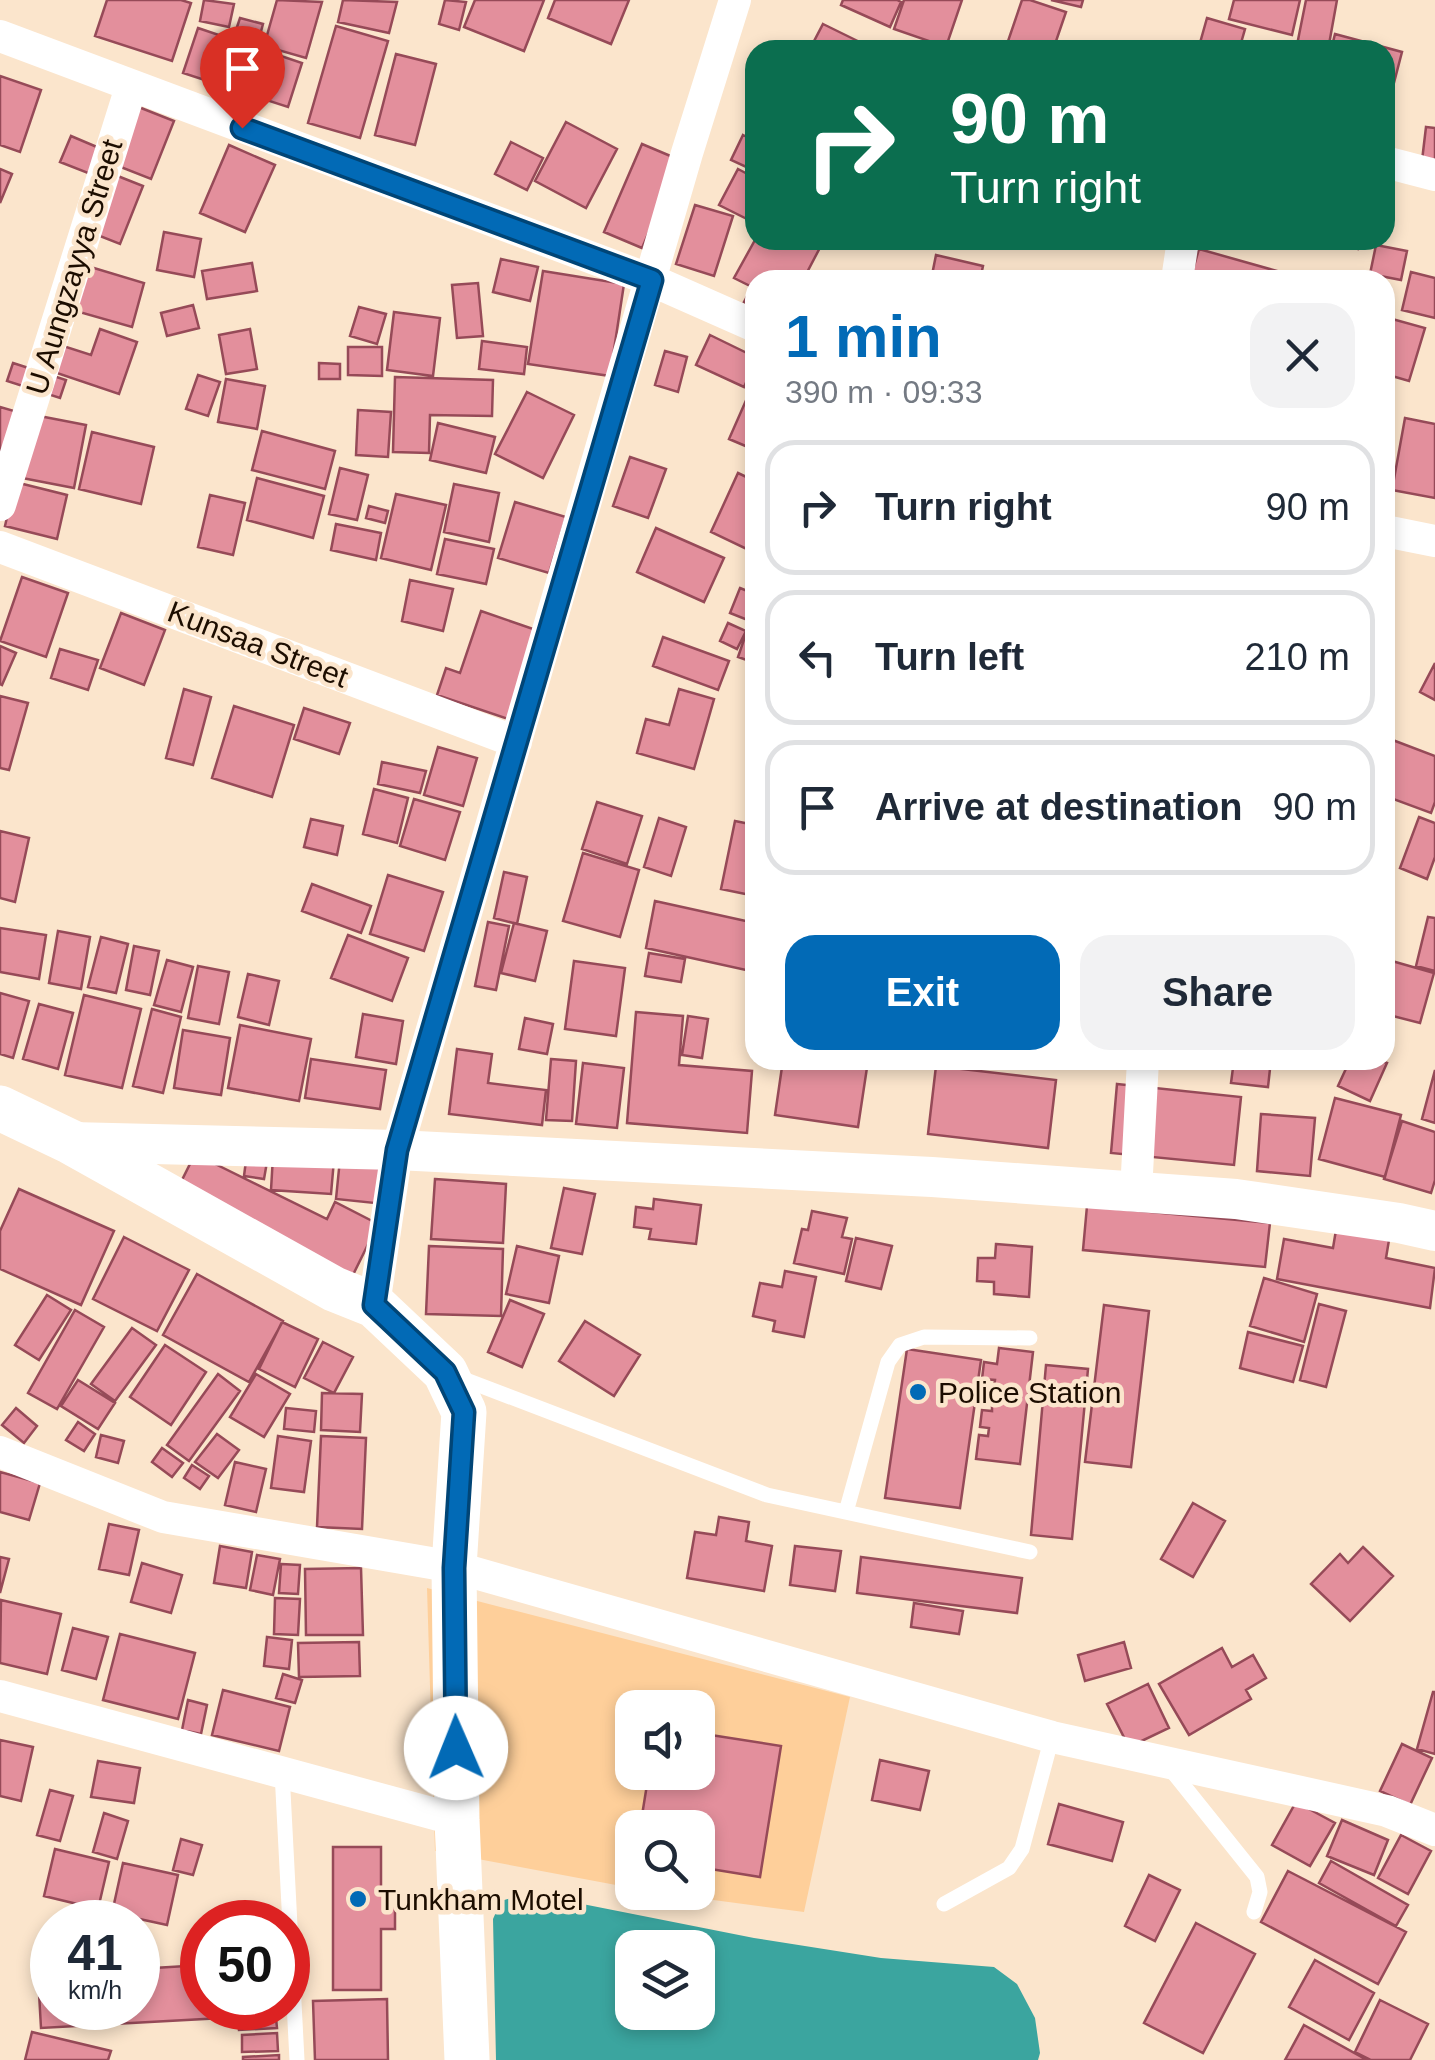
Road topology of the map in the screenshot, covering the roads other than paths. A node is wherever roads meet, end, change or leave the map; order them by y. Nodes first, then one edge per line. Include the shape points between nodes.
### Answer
1 (736, 0) edge
2 (0, 36) edge
3 (131, 87) junction
4 (1395, 164) edge
5 (1435, 174) edge
6 (652, 280) junction
7 (745, 322) edge
8 (0, 505) edge
9 (1395, 533) edge
10 (1435, 541) edge
11 (0, 547) edge
12 (516, 742) junction
13 (1142, 1070) edge
14 (0, 1108) edge
15 (71, 1142) junction
16 (397, 1150) junction
17 (1136, 1192) junction
18 (1435, 1231) edge
19 (374, 1305) junction
20 (1030, 1338) dead end
21 (445, 1372) junction
22 (0, 1452) edge
23 (846, 1512) junction
24 (1030, 1552) dead end
25 (454, 1568) junction
26 (0, 1696) edge
27 (1052, 1736) junction
28 (1166, 1763) junction
29 (282, 1772) junction
30 (457, 1820) junction
31 (1435, 1830) edge
32 (944, 1904) dead end
33 (1254, 1912) dead end
34 (297, 2060) edge
35 (467, 2060) edge

1 - 6 street
2 - 3 street
3 - 6 street
3 - 8 street, U Aungzayya Street
4 - 5 street
6 - 7 street
6 - 12 street
9 - 10 street
11 - 12 street, Kunsaa Street
12 - 16 street
13 - 17 street
14 - 15 main road
15 - 16 street
15 - 19 main road
16 - 17 street
16 - 19 street
17 - 18 street via 1236,1200
19 - 21 main road
20 - 23 lane via 924,1337 900,1345 888,1362
21 - 23 lane via 767,1496
21 - 25 main road via 464,1412
22 - 25 street via 163,1517
23 - 24 lane
25 - 27 street
25 - 30 main road
26 - 29 street
27 - 28 street
27 - 32 lane via 1022,1850 1009,1868
28 - 31 street via 1387,1811
28 - 33 lane via 1257,1877
29 - 30 street
29 - 34 lane
30 - 35 main road

